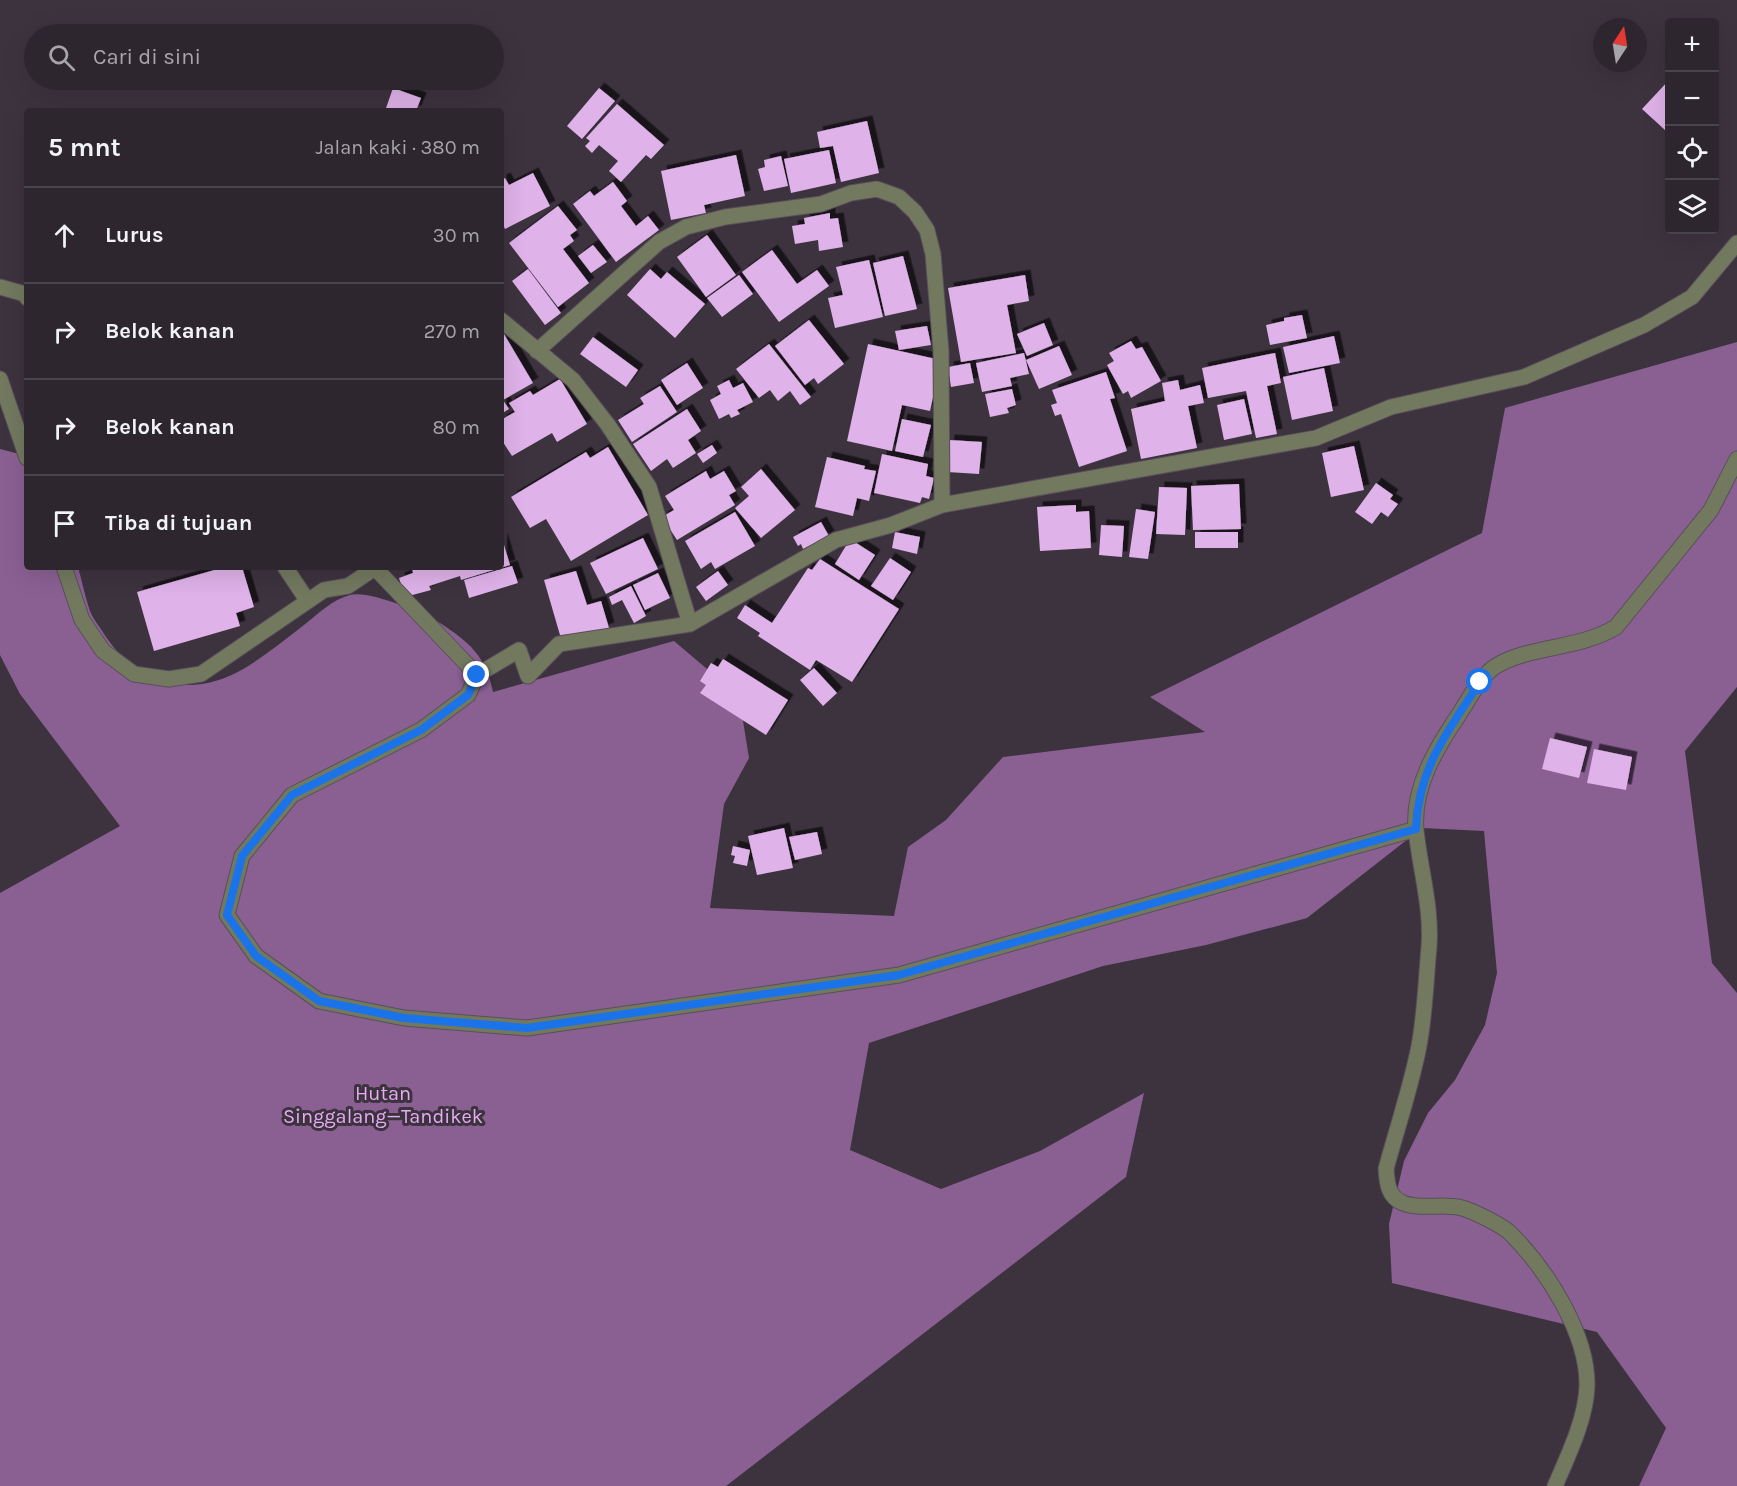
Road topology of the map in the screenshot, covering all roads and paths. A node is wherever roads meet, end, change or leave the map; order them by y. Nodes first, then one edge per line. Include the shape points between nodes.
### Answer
1 (1737, 243) edge
2 (0, 287) edge
3 (24, 294) edge
4 (504, 323) edge
5 (537, 351) junction
6 (0, 379) edge
7 (24, 449) edge
8 (1737, 459) edge
9 (942, 505) junction
10 (65, 570) edge
11 (287, 570) edge
12 (372, 570) edge
13 (377, 570) edge
14 (307, 600) junction
15 (690, 624) junction
16 (477, 675) junction
17 (1416, 829) junction
18 (1555, 1486) edge

1 - 9 street via 1692,297 1644,326 1524,376 1391,407 1316,438
2 - 3 street
4 - 5 street
5 - 9 street via 659,242 686,227 725,217 821,204 877,189 899,197 927,230 933,254 941,351
5 - 15 street via 573,380 649,487
6 - 7 street
8 - 17 street via 1711,510 1616,627 1601,636 1521,656 1494,667 1480,682 1443,739 1423,780
9 - 15 street via 891,525 836,540
10 - 14 street via 82,620 103,651 134,674 169,679 201,674
11 - 14 street
12 - 14 street via 348,586 324,590
13 - 16 street
15 - 16 street via 559,644 528,676 519,650
16 - 17 street via 468,695 421,730 292,795 242,856 227,915 256,956 319,1001 404,1018 527,1028 899,975
17 - 18 street via 1427,898 1429,944 1419,1046 1386,1169 1388,1188 1404,1204 1462,1208 1509,1232 1551,1283 1585,1357 1587,1388 1577,1435

